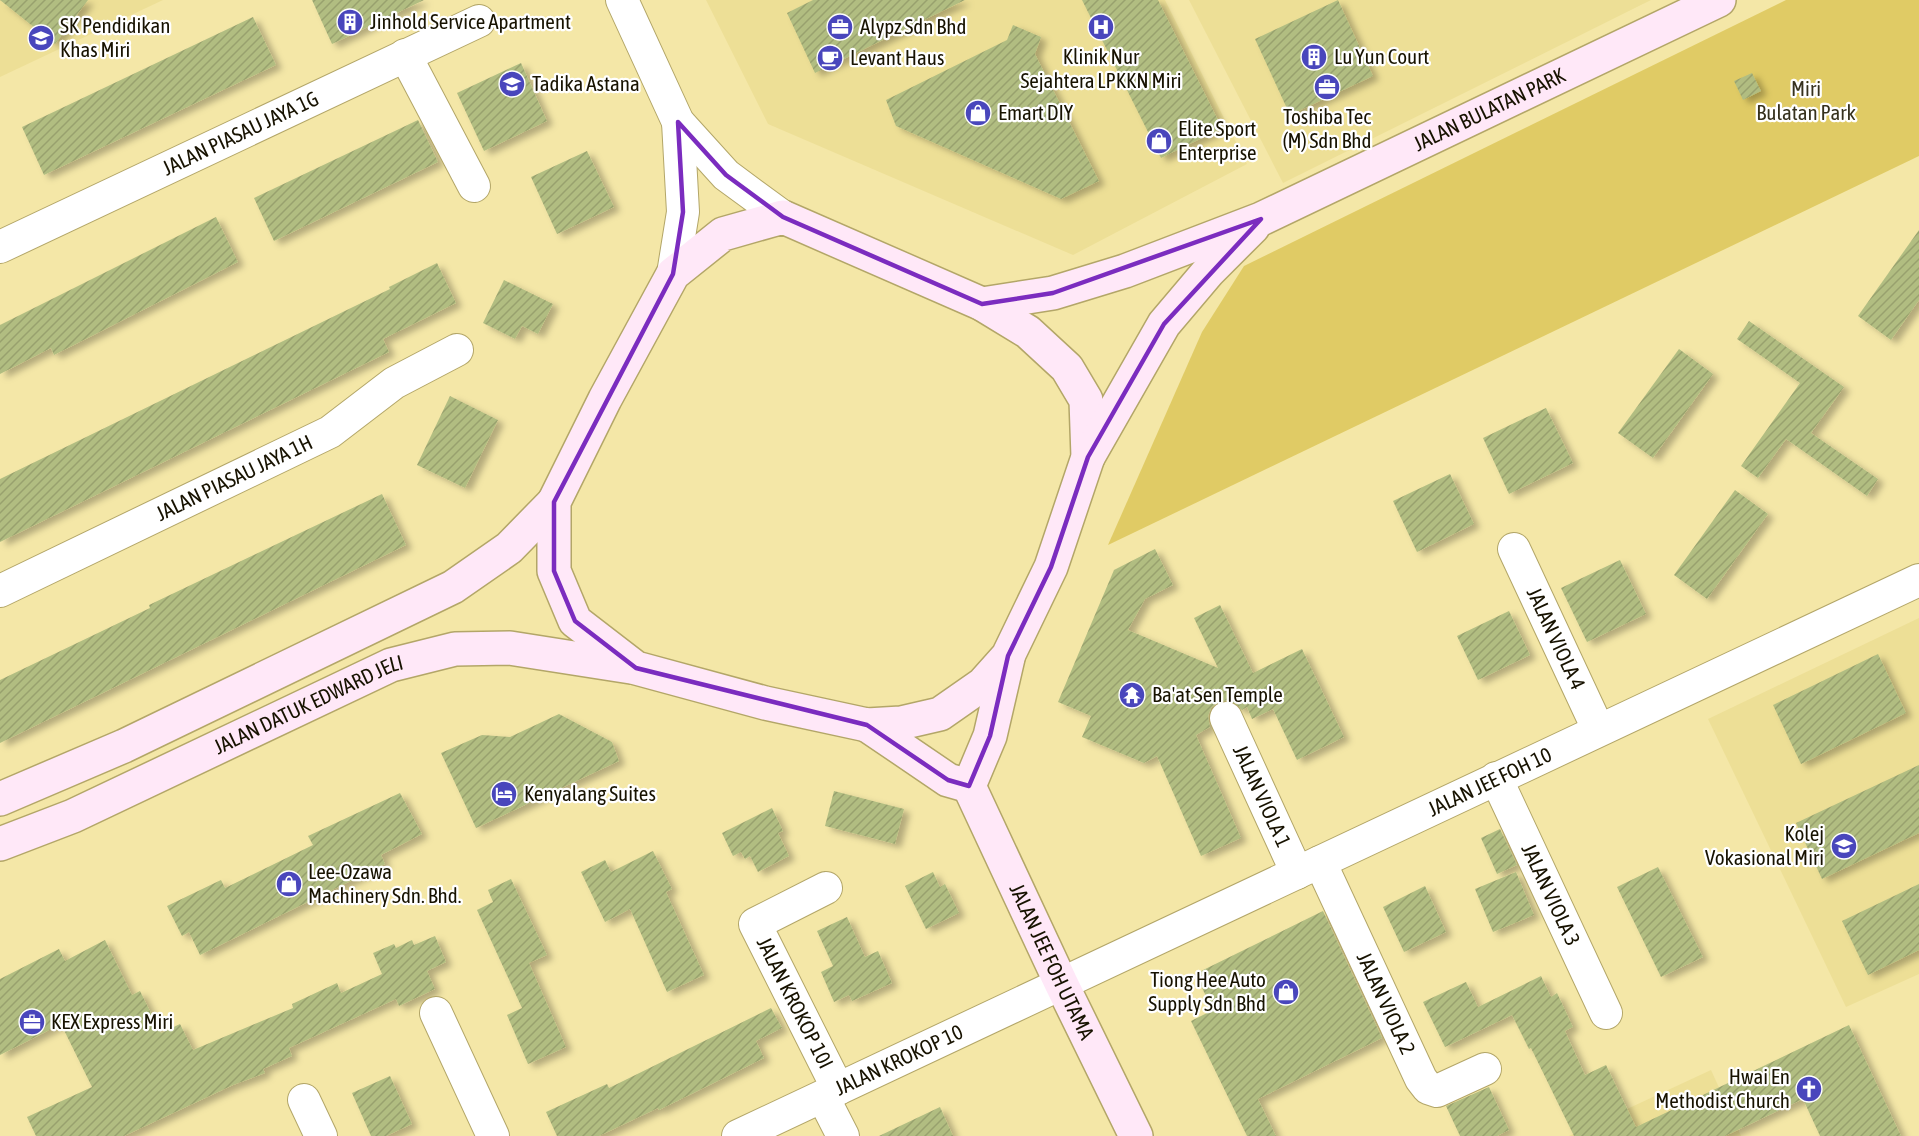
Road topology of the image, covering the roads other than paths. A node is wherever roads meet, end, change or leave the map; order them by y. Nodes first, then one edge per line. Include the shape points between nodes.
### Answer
1 (622, 0) edge
2 (1719, 0) edge
3 (479, 21) dead end
4 (405, 55) junction
5 (678, 122) junction
6 (474, 186) dead end
7 (783, 217) junction
8 (1261, 219) junction
9 (0, 247) edge
10 (673, 274) junction
11 (982, 304) junction
12 (458, 350) dead end
13 (1088, 457) junction
14 (554, 502) junction
15 (1514, 549) dead end
16 (1919, 579) edge
17 (0, 591) edge
18 (1008, 656) junction
19 (636, 668) junction
20 (1226, 718) dead end
21 (867, 725) junction
22 (1598, 729) junction
23 (1496, 778) junction
24 (969, 786) junction
25 (0, 799) edge
26 (0, 844) edge
27 (1308, 867) junction
28 (826, 888) dead end
29 (1061, 983) junction
30 (436, 1013) dead end
31 (1606, 1013) dead end
32 (1485, 1069) dead end
33 (831, 1093) junction
34 (304, 1100) dead end
35 (321, 1136) edge
36 (494, 1136) edge
37 (738, 1136) edge
38 (843, 1136) edge
39 (1136, 1136) edge

1 - 5 street
2 - 8 street, JALAN BULATAN PARK
3 - 4 street, JALAN PIASAU JAYA 1G
4 - 6 street
4 - 9 street, JALAN PIASAU JAYA 1G
5 - 7 street via 726,175
5 - 10 street via 683,212
7 - 10 street via 723,234
7 - 11 street
8 - 11 street via 1125,271 1053,293
8 - 13 street via 1164,324
10 - 14 street
11 - 13 street via 1028,332 1067,368 1086,400
12 - 17 street, JALAN PIASAU JAYA 1H via 394,383 330,432
13 - 18 street via 1051,567
14 - 19 street via 554,571 575,621
14 - 25 street, JALAN DATUK EDWARD JELI via 509,548 453,586 124,746
15 - 22 street, JALAN VIOLA 4
16 - 22 street, JALAN JEE FOH 10
18 - 21 street via 983,684 940,714 902,723
18 - 24 street via 990,736
19 - 21 street, JALAN DATUK EDWARD JELI via 765,703
19 - 26 street, JALAN DATUK EDWARD JELI via 510,648 455,649 391,665 73,816
20 - 27 street, JALAN VIOLA 1
21 - 24 street via 948,780
22 - 23 street, JALAN JEE FOH 10
23 - 27 street, JALAN JEE FOH 10
23 - 31 street, JALAN VIOLA 3
24 - 29 street, JALAN JEE FOH UTAMA
27 - 29 street, JALAN JEE FOH 10
27 - 32 street, JALAN VIOLA 2 via 1428,1088 1437,1091
28 - 33 street, JALAN KROKOP 10I via 755,924
29 - 33 street, JALAN KROKOP 10
29 - 39 street, JALAN JEE FOH UTAMA
30 - 36 street
33 - 37 street, JALAN KROKOP 10
33 - 38 street
34 - 35 street

